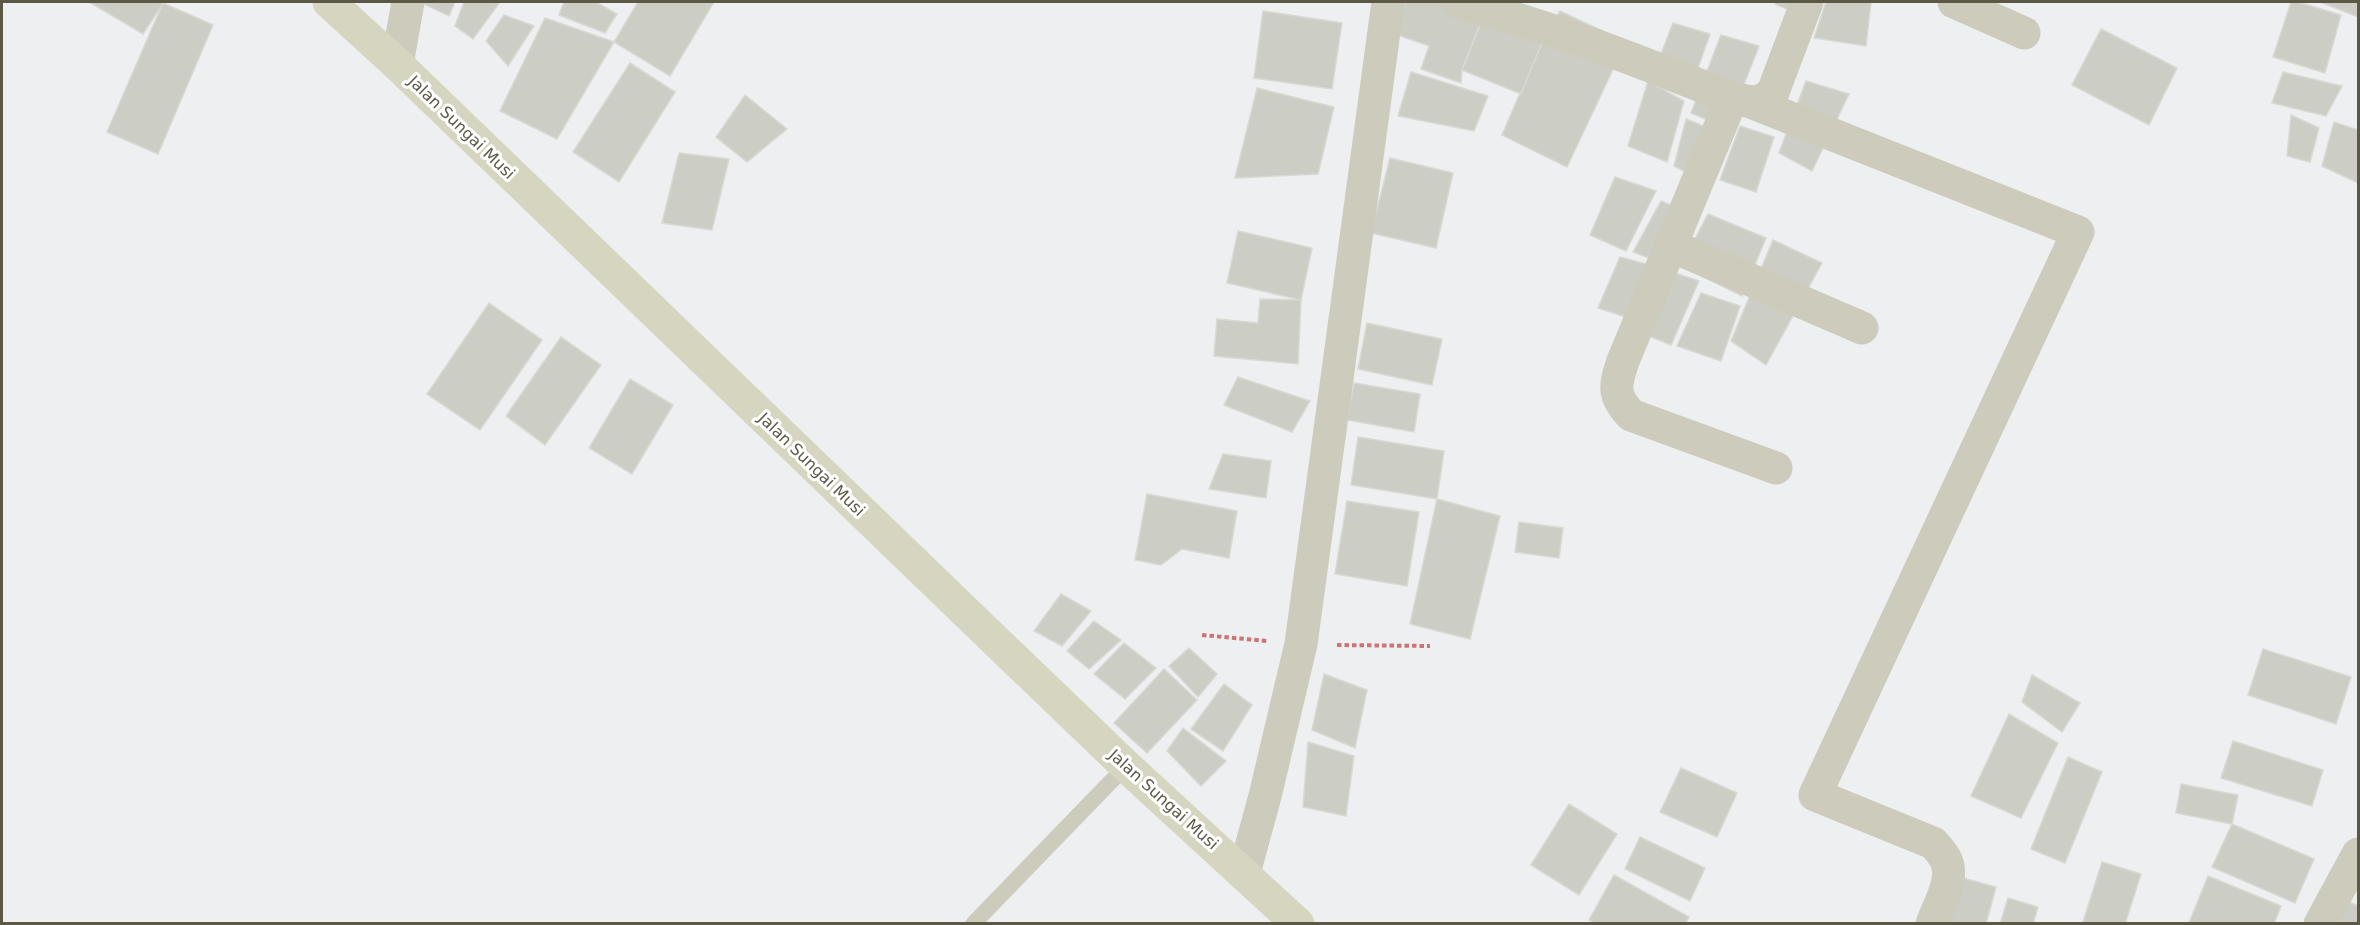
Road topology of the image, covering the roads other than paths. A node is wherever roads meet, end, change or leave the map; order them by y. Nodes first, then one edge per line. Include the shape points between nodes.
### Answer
1 (329, 2) edge
2 (408, 2) edge
3 (1388, 2) edge
4 (1457, 2) edge
5 (1807, 2) edge
6 (1954, 2) edge
7 (2024, 33) dead end
8 (397, 64) junction
9 (1742, 100) junction
10 (1672, 246) junction
11 (1862, 328) dead end
12 (1776, 468) dead end
13 (1126, 766) junction
14 (2358, 854) edge
15 (1244, 873) junction
16 (972, 924) edge
17 (1298, 924) edge
18 (1932, 924) edge
19 (2320, 924) edge

1 - 8 street, Jalan Sungai Musi
2 - 8 street
3 - 15 street via 1301,645
4 - 9 street via 1510,15
5 - 9 street via 1773,92 1765,99
6 - 7 street
8 - 13 street, Jalan Sungai Musi
9 - 10 street
9 - 18 street via 2078,232 1815,795 1933,843 1945,858 1949,872
10 - 11 street
10 - 12 street via 1616,382 1620,404 1631,415
13 - 15 street, Jalan Sungai Musi
13 - 16 lane
14 - 19 street
15 - 17 street, Jalan Sungai Musi

